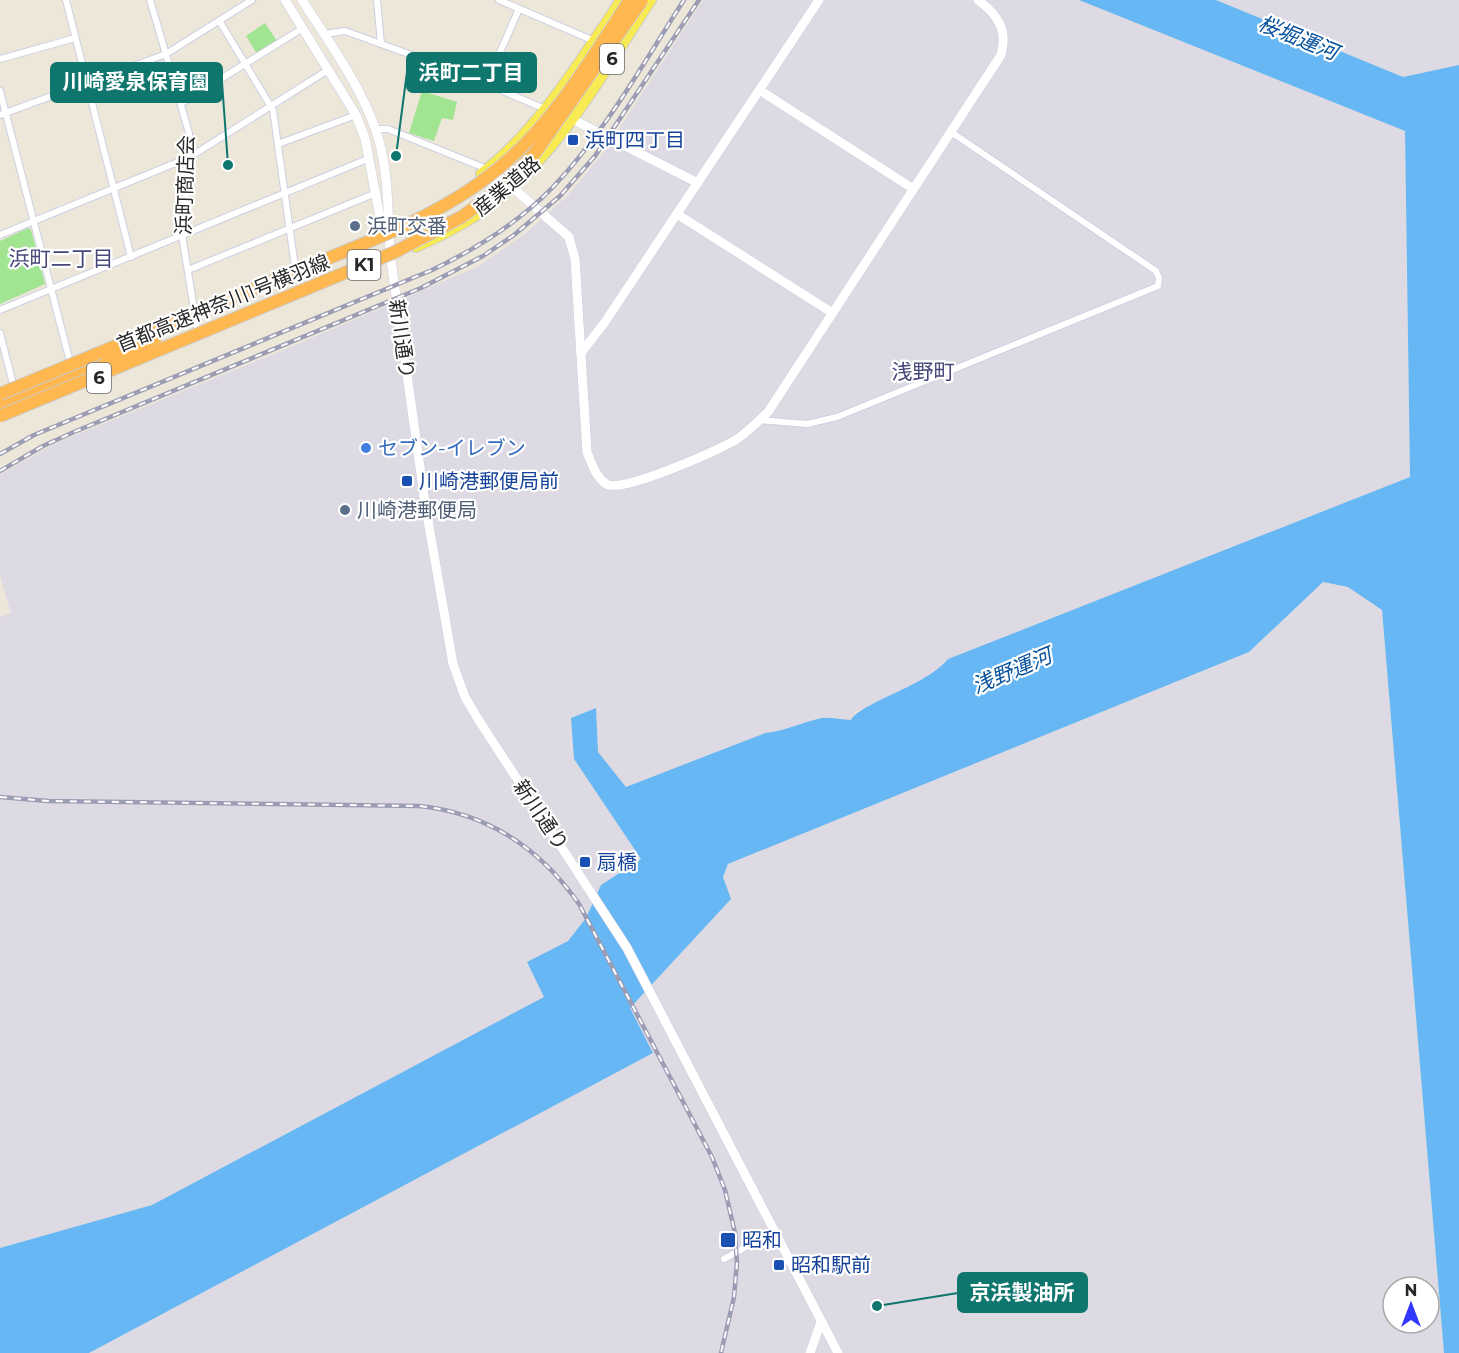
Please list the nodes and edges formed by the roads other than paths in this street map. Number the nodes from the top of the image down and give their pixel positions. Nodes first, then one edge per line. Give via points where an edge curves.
1 (66, 0) edge
2 (150, 0) edge
3 (252, 0) edge
4 (285, 0) edge
5 (302, 0) edge
6 (377, 0) edge
7 (499, 0) edge
8 (621, 0) edge
9 (630, 0) edge
10 (642, 0) edge
11 (651, 0) edge
12 (819, 0) edge
13 (978, 0) edge
14 (519, 9) junction
15 (220, 22) junction
16 (303, 28) junction
17 (324, 34) junction
18 (75, 38) junction
19 (594, 40) junction
20 (381, 44) junction
21 (166, 54) junction
22 (0, 59) edge
23 (246, 63) junction
24 (328, 70) junction
25 (87, 83) junction
26 (486, 84) junction
27 (0, 91) edge
28 (760, 91) junction
29 (182, 103) junction
30 (271, 106) junction
31 (545, 109) junction
32 (3, 114) edge
33 (356, 116) junction
34 (573, 118) junction
35 (376, 129) junction
36 (951, 132) junction
37 (278, 144) junction
38 (190, 157) junction
39 (369, 158) junction
40 (487, 170) junction
41 (698, 183) junction
42 (512, 187) junction
43 (114, 188) junction
44 (912, 188) junction
45 (285, 193) junction
46 (377, 193) junction
47 (678, 214) junction
48 (34, 222) junction
49 (290, 227) junction
50 (388, 229) junction
51 (0, 235) edge
52 (182, 235) junction
53 (348, 250) junction
54 (131, 257) junction
55 (391, 260) junction
56 (295, 267) junction
57 (188, 270) junction
58 (349, 272) junction
59 (51, 288) junction
60 (194, 309) junction
61 (0, 310) edge
62 (831, 312) junction
63 (0, 333) edge
64 (199, 337) junction
65 (1, 345) edge
66 (581, 353) junction
67 (109, 361) junction
68 (70, 362) junction
69 (13, 384) junction
70 (0, 392) edge
71 (32, 405) junction
72 (0, 406) edge
73 (0, 417) edge
74 (759, 420) junction
75 (775, 1231) junction
76 (724, 1259) dead end
77 (821, 1322) junction
78 (810, 1353) edge
79 (838, 1353) edge

1 - 18 street
2 - 21 street, 浜町商店会
3 - 15 street
4 - 16 street, 新川通り
5 - 17 street, 新川通り
6 - 20 street
7 - 14 street
8 - 19 main road, 産業道路 / 6
9 - 53 highway, 首都高速神奈川1号横羽線 / K1, bridge via 568,91 509,160 477,186 443,206
10 - 58 highway, 首都高速神奈川1号横羽線 / K1, bridge via 553,131 503,186 444,229
11 - 34 main road, 産業道路 / 6
12 - 28 street
13 - 36 street via 994,12 1002,27 1004,43 1001,55
14 - 19 street
14 - 26 street
15 - 21 street
15 - 23 street
16 - 23 street
16 - 24 street, 新川通り
17 - 20 street via 345,31
17 - 35 street, 新川通り
18 - 22 street
18 - 25 street
19 - 31 main road, 産業道路 / 6
20 - 26 street
21 - 25 street
21 - 29 street, 浜町商店会
23 - 29 street
23 - 30 street
24 - 30 street
24 - 33 street, 新川通り
25 - 32 street
25 - 43 street
26 - 31 street
27 - 32 street
28 - 41 street
28 - 44 street
29 - 38 street, 浜町商店会
30 - 37 street
30 - 38 street
31 - 34 street
31 - 40 main road, 産業道路 / 6
32 - 48 street
33 - 37 street
33 - 39 street, 新川通り
34 - 41 street
34 - 42 main road, 産業道路 / 6
35 - 40 street via 388,129
35 - 50 street, 新川通り via 389,194
36 - 44 street
36 - 74 street via 1156,271 1158,286 837,417 807,424
37 - 45 street
38 - 43 street
38 - 52 street, 浜町商店会
39 - 45 street
39 - 46 street, 新川通り
40 - 42 street
40 - 50 main road, 産業道路 / 6 via 435,206
41 - 47 street
42 - 55 main road, 産業道路 / 6 via 491,205
42 - 66 street via 569,237 575,259
43 - 48 street
43 - 54 street
44 - 62 street
45 - 49 street
45 - 52 street
46 - 49 street
46 - 50 street, 新川通り via 380,217
47 - 62 street
47 - 66 street
48 - 51 street
48 - 59 street
49 - 56 street
49 - 57 street
50 - 55 street, 新川通り
50 - 56 main road, 産業道路 / 6
52 - 54 street
52 - 57 street, 浜町商店会
53 - 67 highway, bridge via 317,268
53 - 70 highway, 首都高速神奈川1号横羽線 / K1, bridge
54 - 59 street
55 - 64 main road, 産業道路 / 6
55 - 75 street, 新川通り via 426,514 453,664 465,697 627,948
56 - 60 main road, 産業道路 / 6
57 - 60 street, 浜町商店会
58 - 67 highway, bridge via 266,297
58 - 73 highway, 首都高速神奈川1号横羽線 / K1, bridge
59 - 61 street
59 - 68 street
60 - 64 street, 浜町商店会
60 - 68 main road, 産業道路 / 6
62 - 74 street via 768,412
63 - 65 street
64 - 71 main road, 産業道路 / 6
65 - 69 street
66 - 74 street via 587,452 595,473 607,485 621,487 639,482 733,441
67 - 71 highway
67 - 72 highway
68 - 69 main road, 産業道路 / 6
69 - 70 main road, 産業道路 / 6
71 - 73 main road, 産業道路 / 6
75 - 76 street
75 - 77 street, 新川通り
77 - 78 street
77 - 79 street, 新川通り

